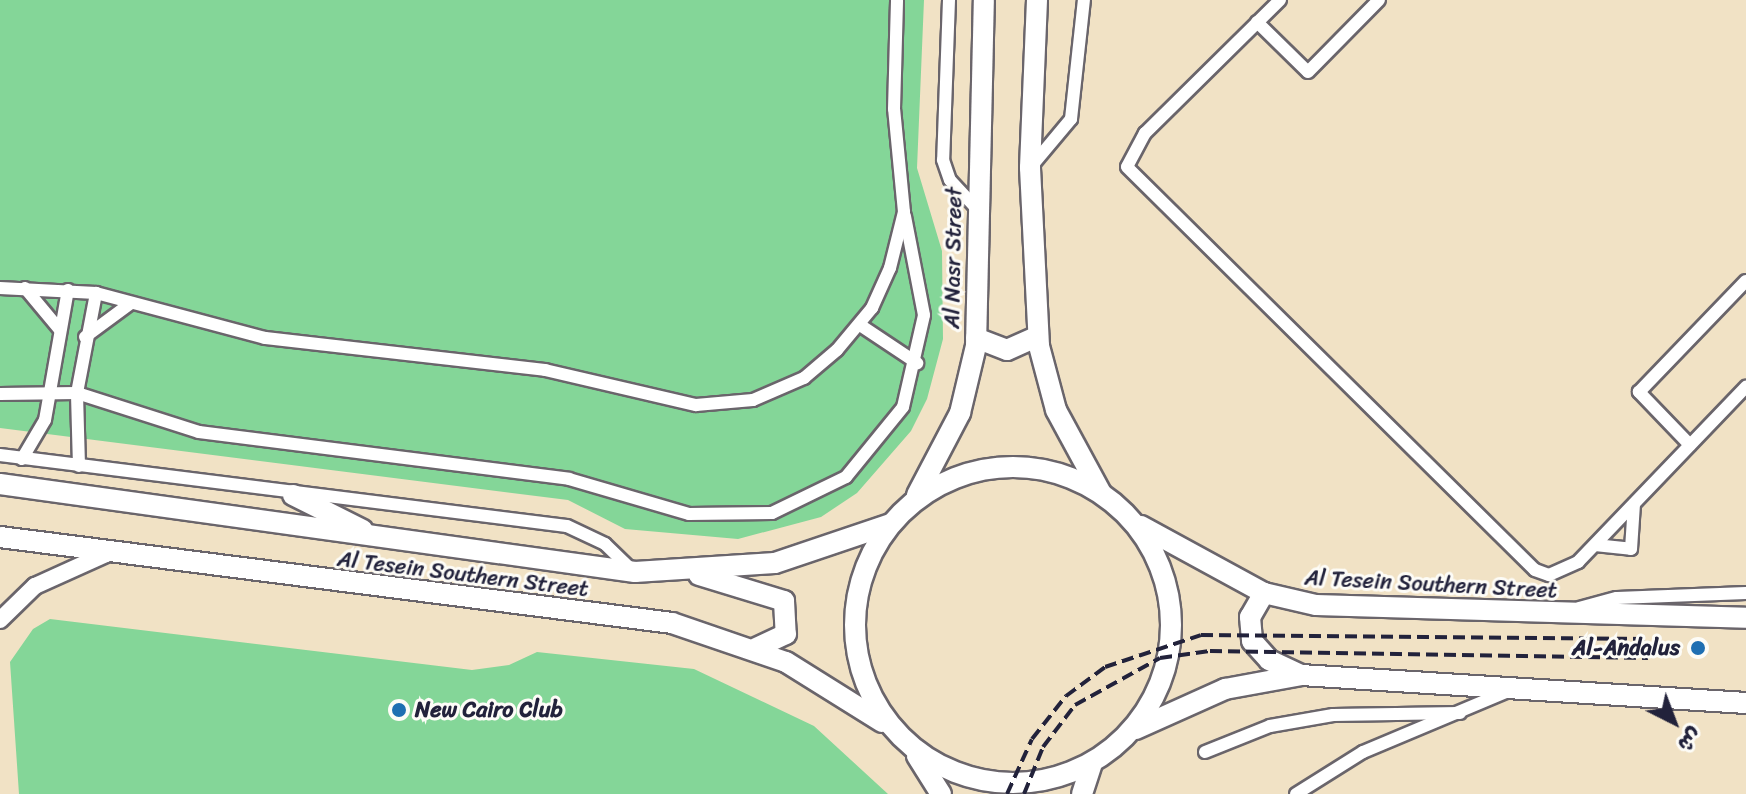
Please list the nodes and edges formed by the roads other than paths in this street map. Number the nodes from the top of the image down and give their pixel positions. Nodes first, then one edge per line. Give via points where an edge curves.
1 (897, 0) edge
2 (949, 0) edge
3 (984, 0) edge
4 (1037, 0) edge
5 (1084, 0) edge
6 (1280, 0) edge
7 (1379, 0) edge
8 (1257, 22) junction
9 (1030, 168) junction
10 (978, 210) junction
11 (904, 212) junction
12 (1746, 281) edge
13 (0, 288) edge
14 (25, 288) junction
15 (68, 290) junction
16 (96, 293) junction
17 (131, 303) junction
18 (860, 325) junction
19 (60, 330) junction
20 (1038, 336) junction
21 (85, 337) junction
22 (976, 338) junction
23 (917, 363) junction
24 (1746, 387) edge
25 (52, 391) junction
26 (77, 393) junction
27 (0, 394) edge
28 (1690, 445) junction
29 (0, 455) edge
30 (22, 459) junction
31 (79, 466) junction
32 (0, 484) edge
33 (1101, 493) junction
34 (293, 495) junction
35 (913, 502) junction
36 (1634, 504) junction
37 (1133, 520) junction
38 (891, 524) junction
39 (0, 537) edge
40 (381, 539) junction
41 (1595, 545) junction
42 (106, 554) junction
43 (635, 572) junction
44 (691, 572) junction
45 (1264, 593) junction
46 (1746, 593) edge
47 (1554, 616) junction
48 (1746, 618) edge
49 (0, 620) edge
50 (756, 648) junction
51 (1301, 675) junction
52 (1516, 688) junction
53 (1746, 703) edge
54 (1460, 713) junction
55 (895, 733) junction
56 (1128, 733) junction
57 (913, 749) junction
58 (1205, 752) dead end
59 (1092, 763) junction
60 (941, 794) edge
61 (1082, 794) edge
62 (1296, 794) edge

1 - 11 street via 894,109
2 - 10 street via 943,160 962,197
3 - 10 main road, Al Nasr Street
4 - 9 main road
5 - 9 street via 1071,119
6 - 8 street
7 - 8 street via 1308,72
8 - 41 street via 1135,144 1127,158 1132,176 1535,570 1562,572
9 - 20 main road
10 - 22 main road, Al Nasr Street
11 - 18 street via 882,289
11 - 23 street via 923,296
12 - 28 street via 1639,392
13 - 14 street
14 - 15 street
14 - 19 street
15 - 16 street
15 - 19 street
16 - 17 street
16 - 21 street
17 - 18 street via 265,338 545,370 696,405 784,389
17 - 21 street
18 - 23 street
19 - 25 street
20 - 22 main road via 1007,350
20 - 33 main road via 1056,410
21 - 26 street
22 - 35 main road, Al Nasr Street via 960,413
23 - 26 street via 894,423 846,477 799,505 739,518 689,514 538,474 199,432
24 - 28 street
25 - 26 street
25 - 27 street
25 - 30 street via 41,431
26 - 31 street
28 - 36 street
29 - 30 street
30 - 31 street
31 - 34 street
32 - 40 main road, Al Tesein Southern Street
33 - 35 main road via 1073,478 1010,466 973,471
33 - 37 main road
34 - 40 main road
34 - 43 street via 567,526 605,544
35 - 38 main road
36 - 41 street
36 - 41 street via 1631,549
37 - 45 main road, Al Tesein Southern Street
37 - 56 main road via 1166,582 1171,632 1160,685
38 - 44 main road, Al Tesein Southern Street via 803,556
38 - 55 main road via 859,583 854,640 865,685
39 - 42 main road, Al Tesein Southern Street
40 - 43 main road, Al Tesein Southern Street
42 - 49 street via 35,586
42 - 50 main road, Al Tesein Southern Street via 672,623
43 - 44 main road, Al Tesein Southern Street
44 - 50 main road via 784,601 786,634
45 - 47 main road, Al Tesein Southern Street via 1340,608
45 - 51 main road via 1250,617 1252,641 1269,660
46 - 47 street via 1617,598
47 - 48 main road, Al Tesein Southern Street
50 - 55 main road, Al Tesein Southern Street via 843,694
51 - 52 main road
51 - 56 main road via 1200,698
52 - 53 main road
52 - 54 street
54 - 58 street via 1333,715 1270,726
54 - 62 street via 1363,752
55 - 57 main road
56 - 59 main road
57 - 59 main road via 966,776 1014,784
57 - 60 main road
59 - 61 main road

